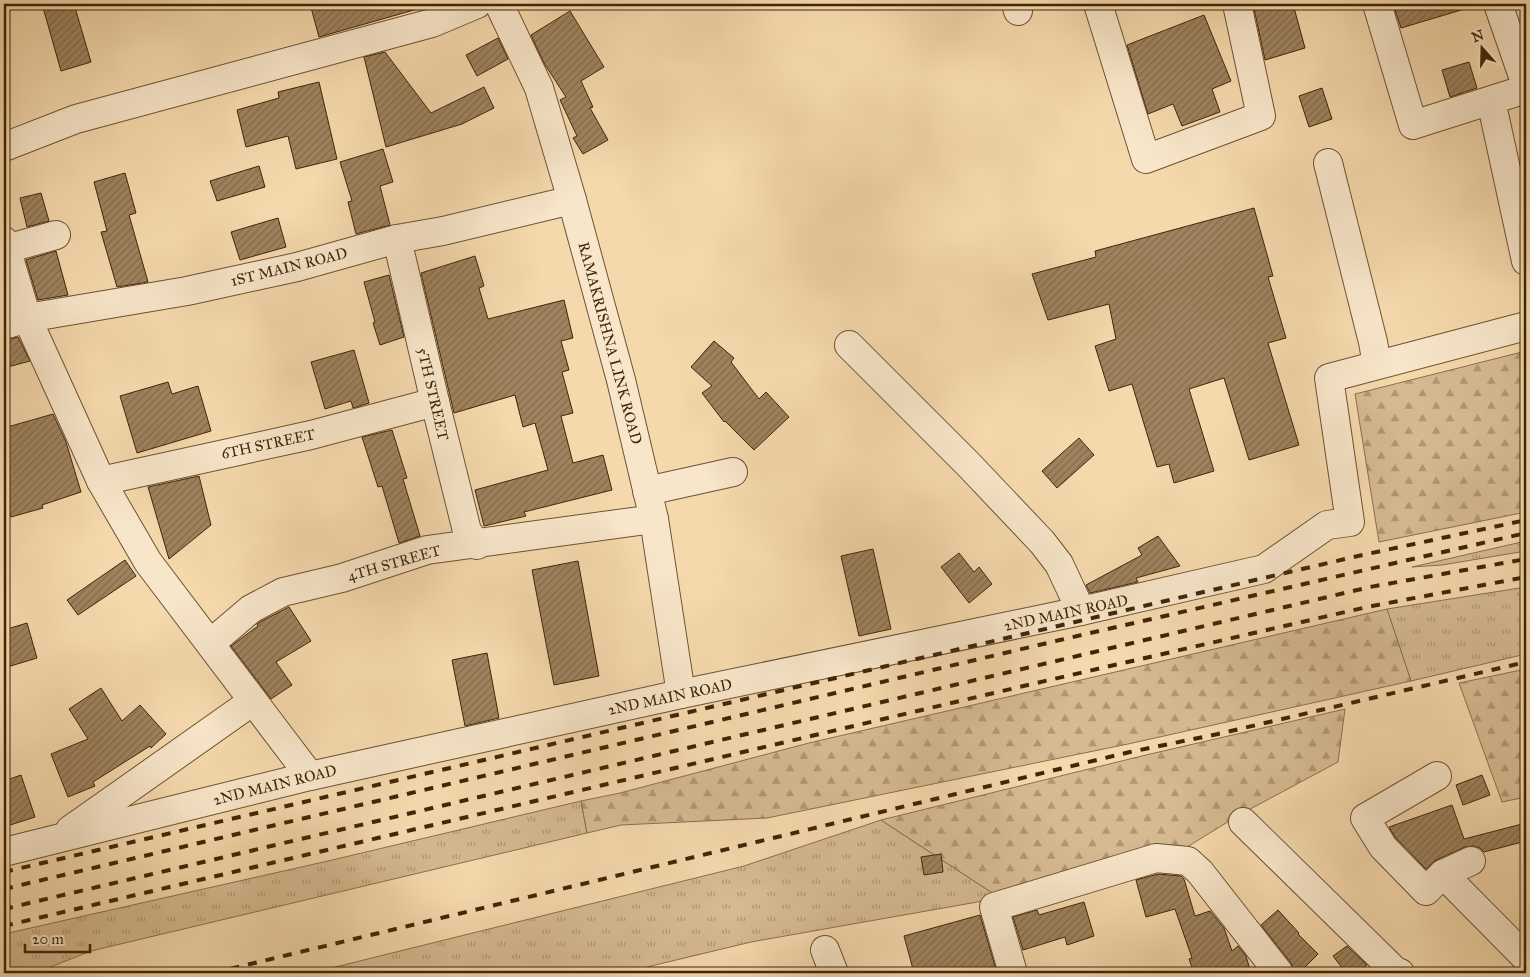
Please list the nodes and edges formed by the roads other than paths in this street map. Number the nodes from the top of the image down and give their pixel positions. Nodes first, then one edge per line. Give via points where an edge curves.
1 (477, 4) edge
2 (499, 4) edge
3 (1098, 4) edge
4 (1237, 4) edge
5 (1377, 4) edge
6 (1498, 4) edge
7 (1526, 85) edge
8 (1526, 89) edge
9 (1494, 114) dead end
10 (4, 147) edge
11 (1328, 163) dead end
12 (572, 200) junction
13 (56, 235) dead end
14 (397, 239) junction
15 (5, 245) edge
16 (1526, 261) edge
17 (15, 322) edge
18 (1526, 326) edge
19 (849, 345) dead end
20 (1377, 365) junction
21 (435, 402) junction
22 (733, 472) dead end
23 (101, 480) junction
24 (647, 491) junction
25 (654, 520) junction
26 (477, 545) junction
27 (1081, 611) junction
28 (211, 643) junction
29 (681, 694) junction
30 (253, 701) junction
31 (310, 776) junction
32 (1437, 776) dead end
33 (1243, 822) dead end
34 (58, 838) junction
35 (4, 852) edge
36 (1471, 861) dead end
37 (1443, 874) junction
38 (1526, 958) edge
39 (1394, 972) edge
40 (1013, 973) edge
41 (1279, 973) edge
42 (1522, 973) edge
43 (1526, 973) edge

1 - 10 street via 432,23 76,119
2 - 12 street, RAMAKRISHNA LINK ROAD via 539,88
3 - 4 street via 1146,159 1261,116
5 - 8 street via 1412,125
6 - 7 street
9 - 16 street
11 - 20 street
12 - 14 street, 1ST MAIN ROAD
12 - 24 street, RAMAKRISHNA LINK ROAD via 621,380
13 - 15 street
14 - 17 street, 1ST MAIN ROAD via 297,267
14 - 21 street, 5TH STREET
15 - 17 street
17 - 23 street
18 - 20 street
19 - 27 street via 1042,542 1059,564
20 - 27 street, 2ND MAIN ROAD via 1329,378 1350,522 1327,525 1264,569
21 - 23 street, 6TH STREET via 311,435
21 - 26 street, 5TH STREET via 467,531
22 - 24 street
23 - 28 street via 148,562
24 - 25 street, RAMAKRISHNA LINK ROAD
25 - 26 street, 4TH STREET
25 - 29 street, RAMAKRISHNA LINK ROAD
26 - 28 street, 4TH STREET via 428,550 342,578 283,592 251,609
27 - 29 street, 2ND MAIN ROAD
28 - 30 street
29 - 31 street, 2ND MAIN ROAD
30 - 31 street
30 - 34 street
31 - 34 street, 2ND MAIN ROAD
32 - 37 street via 1365,818 1383,848 1426,891
33 - 39 street
34 - 35 street, 2ND MAIN ROAD
36 - 37 street
37 - 38 street
40 - 41 street via 994,907 1156,858 1188,861 1194,866
42 - 43 street

